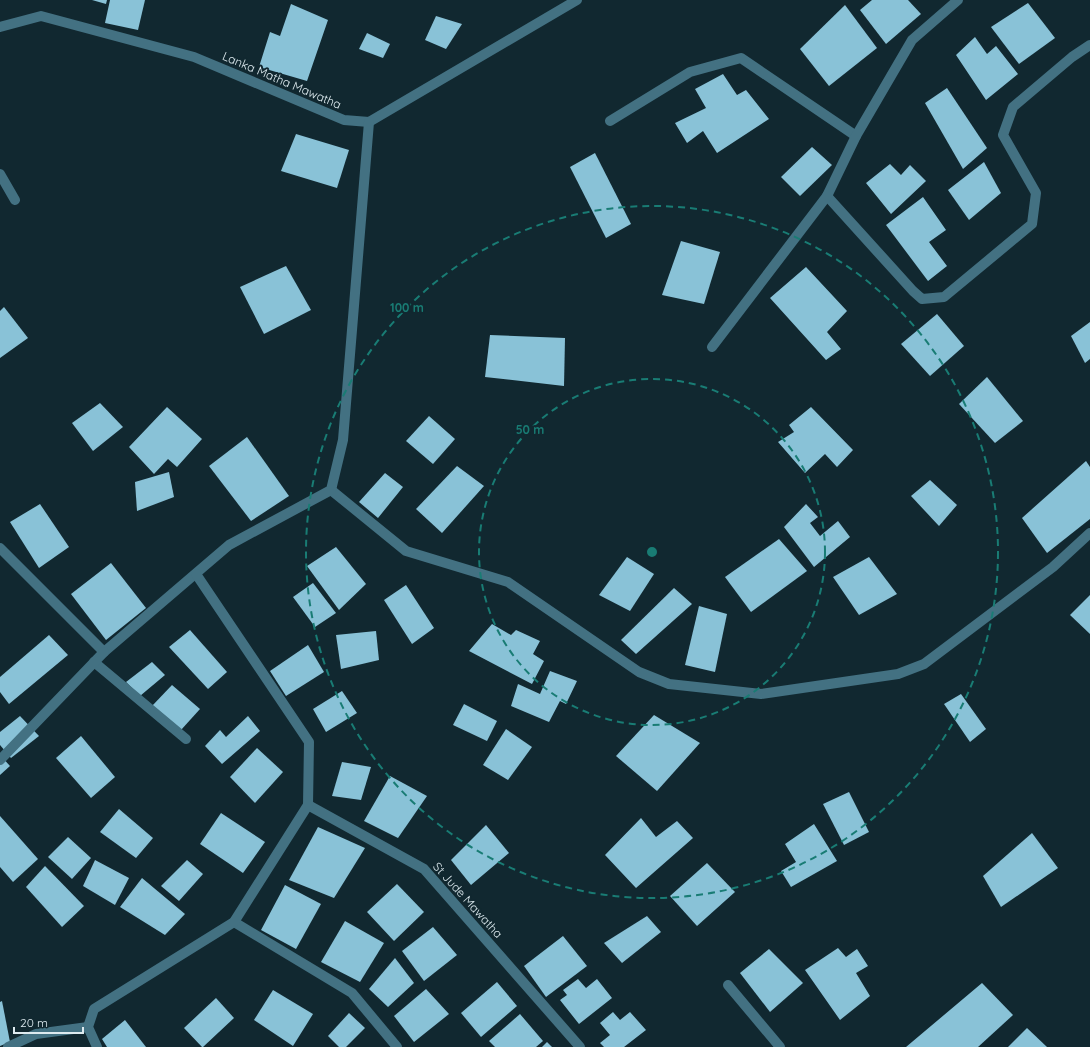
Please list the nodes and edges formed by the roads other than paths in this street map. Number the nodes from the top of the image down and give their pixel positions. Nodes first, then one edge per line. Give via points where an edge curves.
1 (577, 0) edge
2 (958, 0) edge
3 (0, 27) edge
4 (1090, 45) edge
5 (610, 121) dead end
6 (369, 122) junction
7 (856, 136) junction
8 (0, 174) edge
9 (827, 196) junction
10 (15, 200) dead end
11 (712, 347) dead end
12 (332, 490) junction
13 (1090, 533) edge
14 (0, 548) edge
15 (196, 574) junction
16 (104, 652) junction
17 (94, 662) junction
18 (186, 739) dead end
19 (0, 760) edge
20 (308, 805) junction
21 (234, 922) junction
22 (728, 985) dead end
23 (88, 1027) junction
24 (8, 1047) edge
25 (97, 1047) edge
26 (397, 1047) edge
27 (580, 1047) edge
28 (780, 1047) edge

1 - 6 street
2 - 7 street via 912,40
3 - 6 street, Lanka Matha Mawatha via 41,16 194,57 344,120
4 - 9 street via 1013,107 1003,135 1036,193 1032,224 944,297 922,299
5 - 7 street via 690,72 741,58
6 - 12 street via 343,440
7 - 9 street
8 - 10 street
9 - 11 street
12 - 13 street via 406,551 508,582 639,672 669,684 760,694 898,674 924,664 1053,567
12 - 15 street via 229,545
14 - 16 street
15 - 16 street
15 - 20 street via 309,742
16 - 17 street
17 - 18 street
17 - 19 street
20 - 21 street
20 - 27 street, St Jude Mawatha via 424,869
21 - 23 street via 94,1009
21 - 26 street via 352,993
22 - 28 street
23 - 24 street via 36,1034
23 - 25 street

